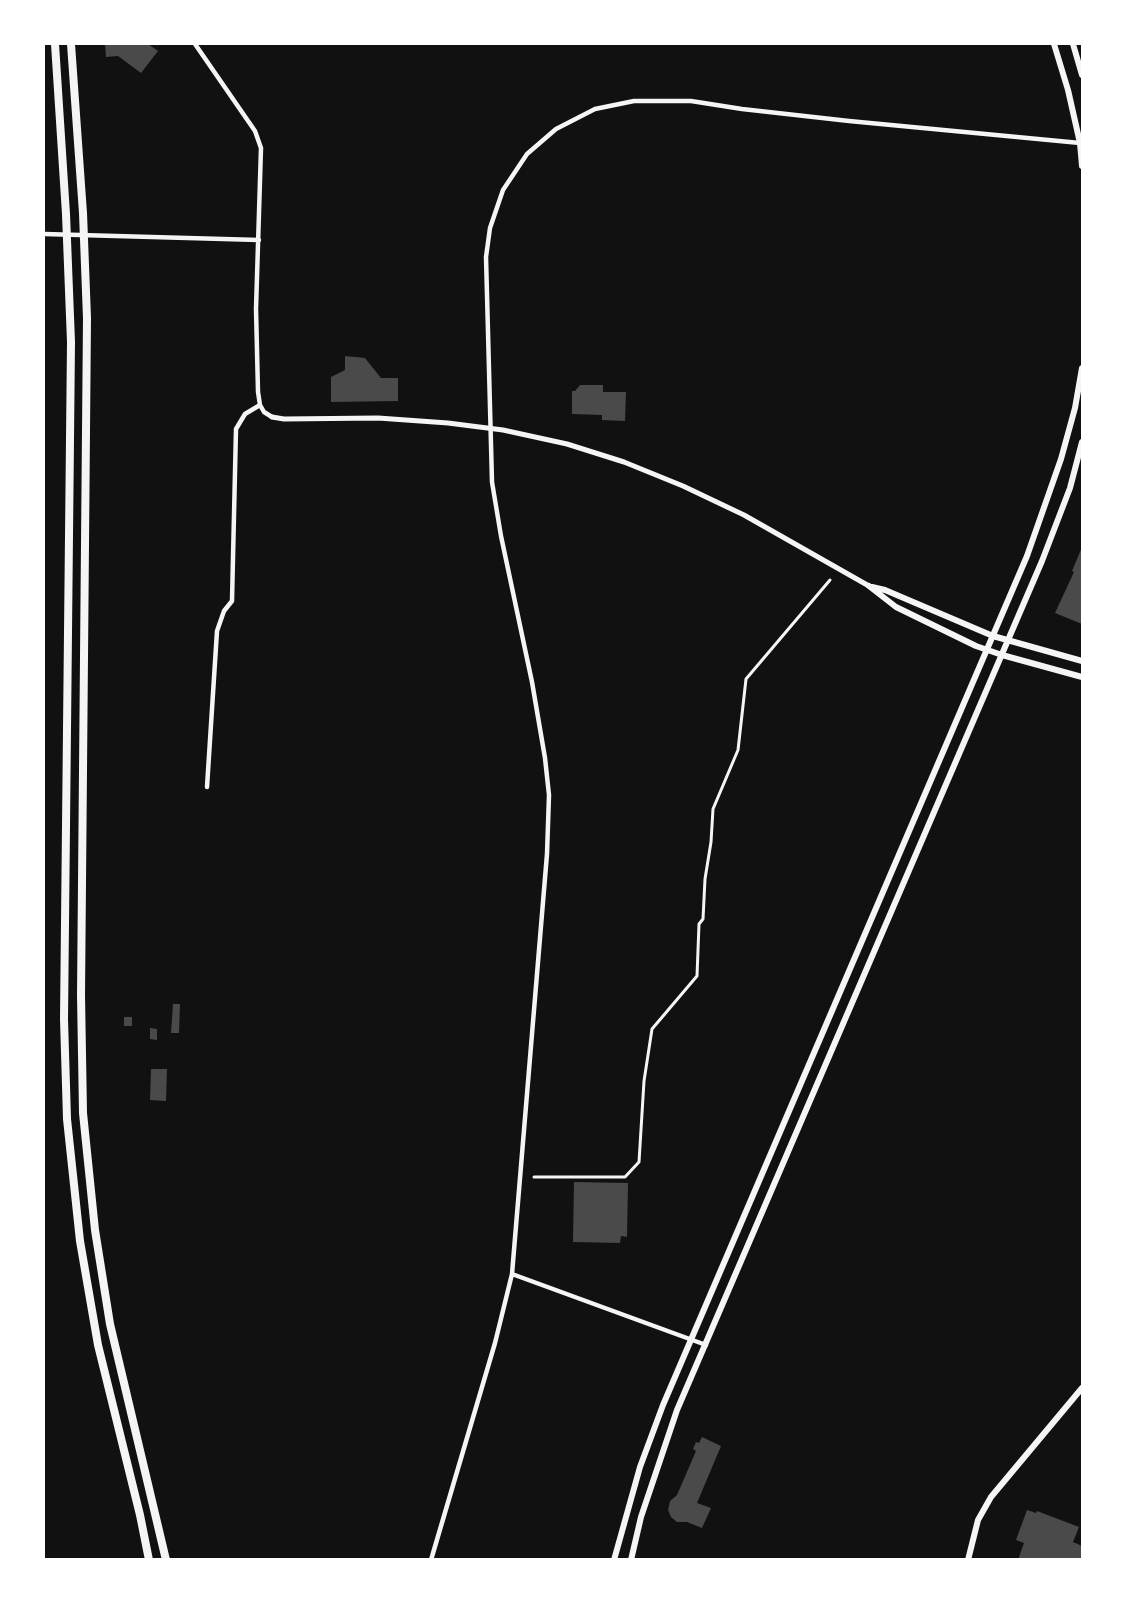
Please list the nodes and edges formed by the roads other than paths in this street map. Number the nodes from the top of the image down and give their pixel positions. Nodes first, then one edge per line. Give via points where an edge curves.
1 (55, 44) edge
2 (71, 44) edge
3 (195, 44) edge
4 (1054, 44) edge
5 (1073, 44) edge
6 (1083, 75) edge
7 (1081, 143) edge
8 (1083, 166) edge
9 (44, 234) edge
10 (259, 240) junction
11 (1083, 368) edge
12 (260, 405) junction
13 (272, 417) joint
14 (491, 428) junction
15 (1083, 442) edge
16 (830, 580) dead end
17 (869, 586) junction
18 (993, 636) junction
19 (1008, 641) junction
20 (987, 650) junction
21 (1002, 655) junction
22 (1083, 661) edge
23 (1083, 676) edge
24 (207, 787) dead end
25 (534, 1177) dead end
26 (512, 1274) junction
27 (691, 1339) junction
28 (706, 1345) junction
29 (1083, 1388) edge
30 (149, 1560) edge
31 (166, 1560) edge
32 (430, 1560) edge
33 (614, 1560) edge
34 (631, 1560) edge
35 (968, 1560) edge

1 - 30 highway via 71,364 64,1019 67,1119 80,1241 96,1335
2 - 31 highway via 87,339 80,1026 83,1113 95,1230 110,1323
3 - 10 street via 258,139
4 - 7 main road
5 - 6 main road
7 - 8 main road
7 - 14 street via 678,100 623,102 584,113 553,131 527,154 495,210 486,257
9 - 10 street
10 - 12 street via 256,332
11 - 18 main road via 1051,490
12 - 13 street
12 - 24 street via 245,414 236,429 232,601 217,631
13 - 14 street via 413,420
14 - 17 street via 576,447 668,479 744,515
14 - 26 street via 493,495 538,711 549,795
15 - 19 main road via 1061,513
16 - 25 street via 746,679 738,750 713,809 703,919 699,924 698,976 652,1029 639,1162 625,1177
17 - 18 main road
17 - 20 main road via 896,607
18 - 19 main road
18 - 20 main road
19 - 21 main road
19 - 22 main road
20 - 21 main road
20 - 27 main road
21 - 23 main road
21 - 28 main road
26 - 27 street
26 - 32 street
27 - 28 street
27 - 33 main road via 640,1467
28 - 34 main road via 677,1410 641,1517
29 - 35 main road via 991,1497 978,1520

